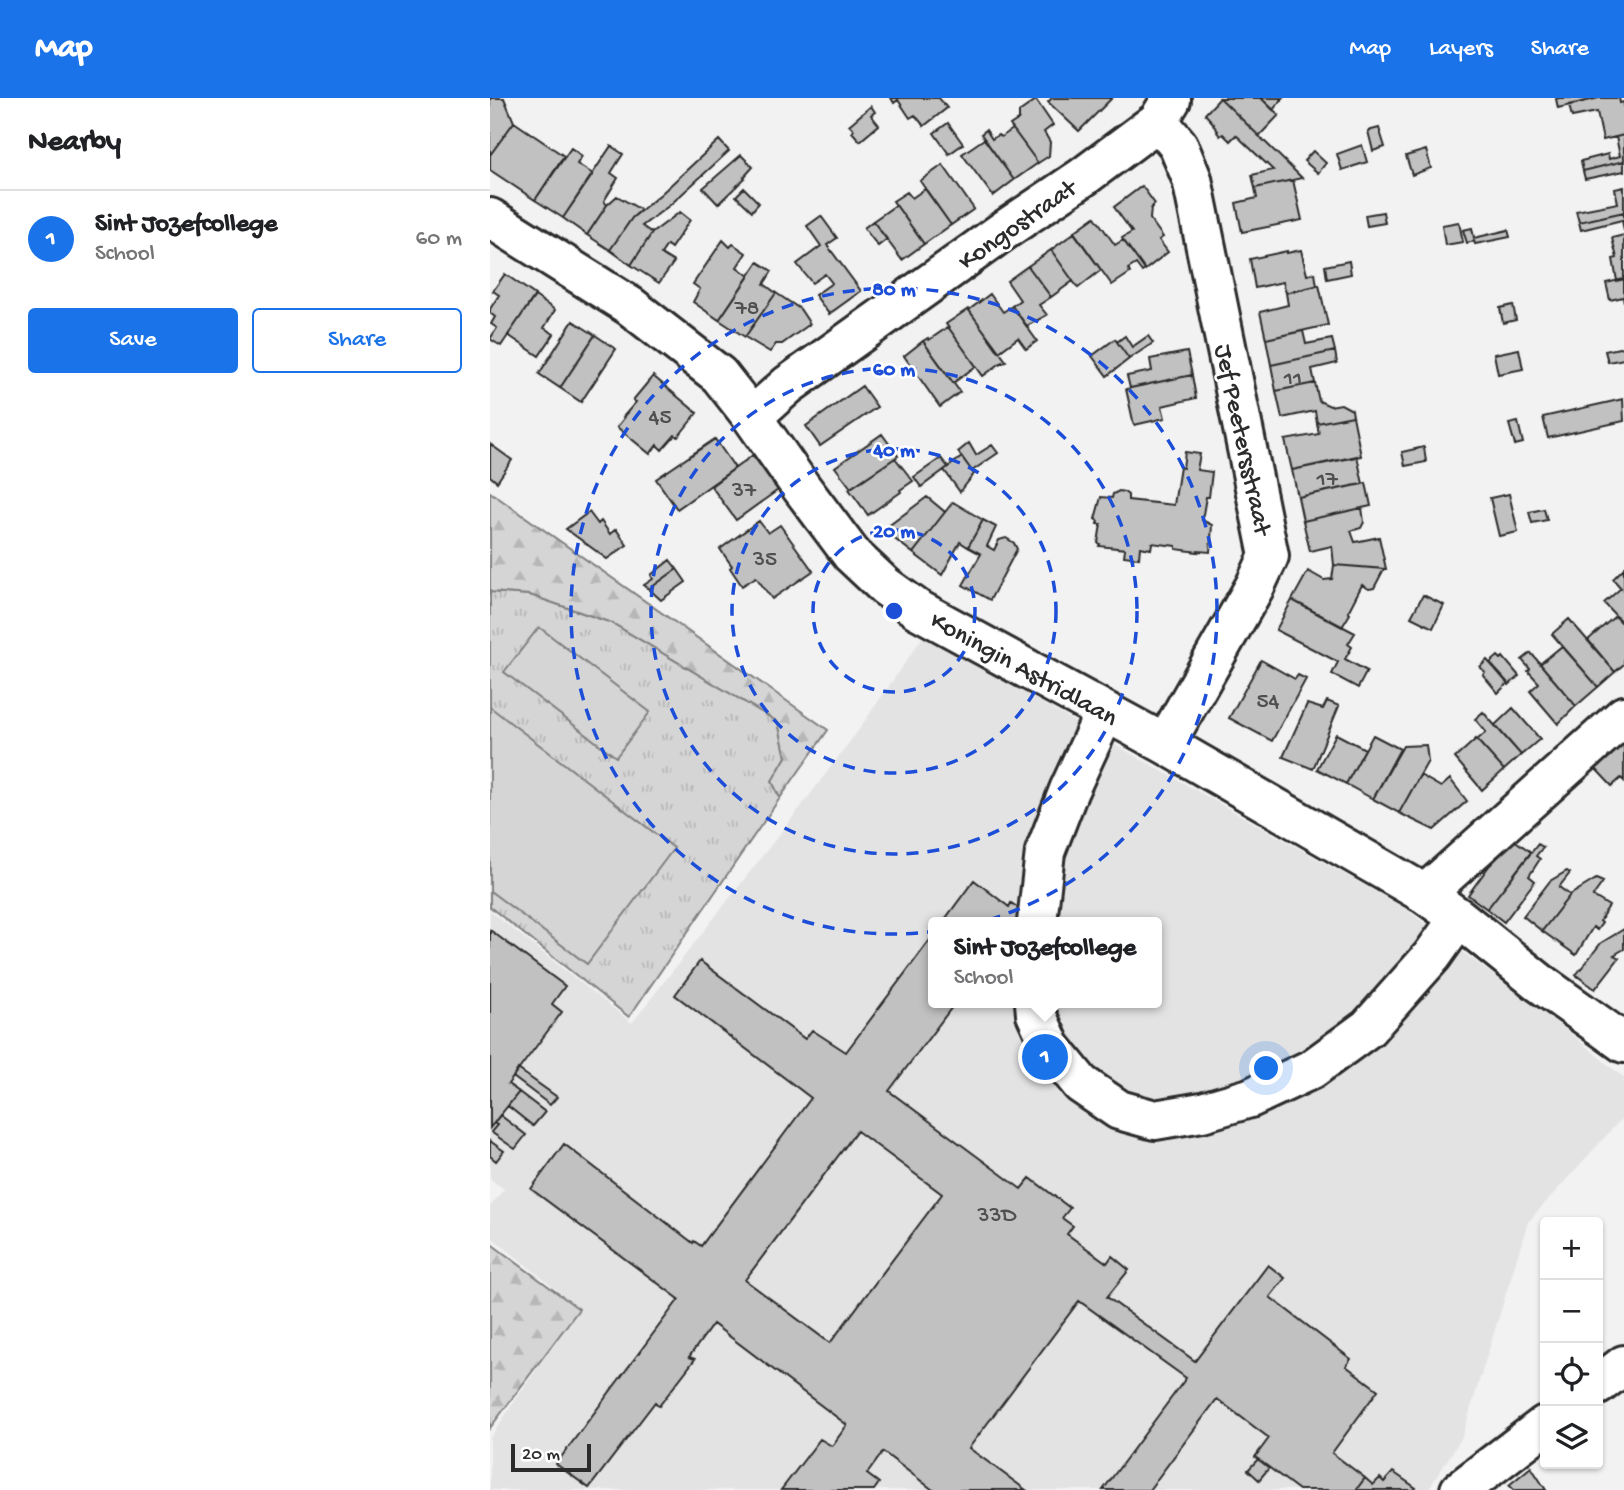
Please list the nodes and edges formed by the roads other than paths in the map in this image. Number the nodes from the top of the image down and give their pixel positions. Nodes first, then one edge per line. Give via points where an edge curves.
1 (1165, 109) edge
2 (490, 218) edge
3 (752, 416) junction
4 (1105, 712) junction
5 (1624, 716) edge
6 (1165, 744) junction
7 (1425, 894) junction
8 (1038, 917) edge
9 (1459, 918) junction
10 (1035, 1008) edge
11 (1624, 1043) edge
12 (1624, 1365) edge
13 (1603, 1381) edge
14 (1540, 1429) edge
15 (1460, 1490) edge

1 - 3 street, Kongostraat via 1083,177 788,385
1 - 6 street, Jef Peetersstraat via 1192,179 1269,556
2 - 3 street, Koningin Astridlaan via 630,306 719,375
3 - 4 street, Koningin Astridlaan via 852,555 885,586 917,609
4 - 6 street, Koningin Astridlaan
4 - 8 street via 1045,852
5 - 7 street
6 - 7 street, Koningin Astridlaan
7 - 9 street, Koningin Astridlaan
9 - 10 street via 1368,1028 1312,1069 1250,1098 1202,1112 1155,1119 1119,1110 1081,1084 1058,1056
9 - 11 street, Koningin Astridlaan via 1540,984
12 - 13 street
14 - 15 street

